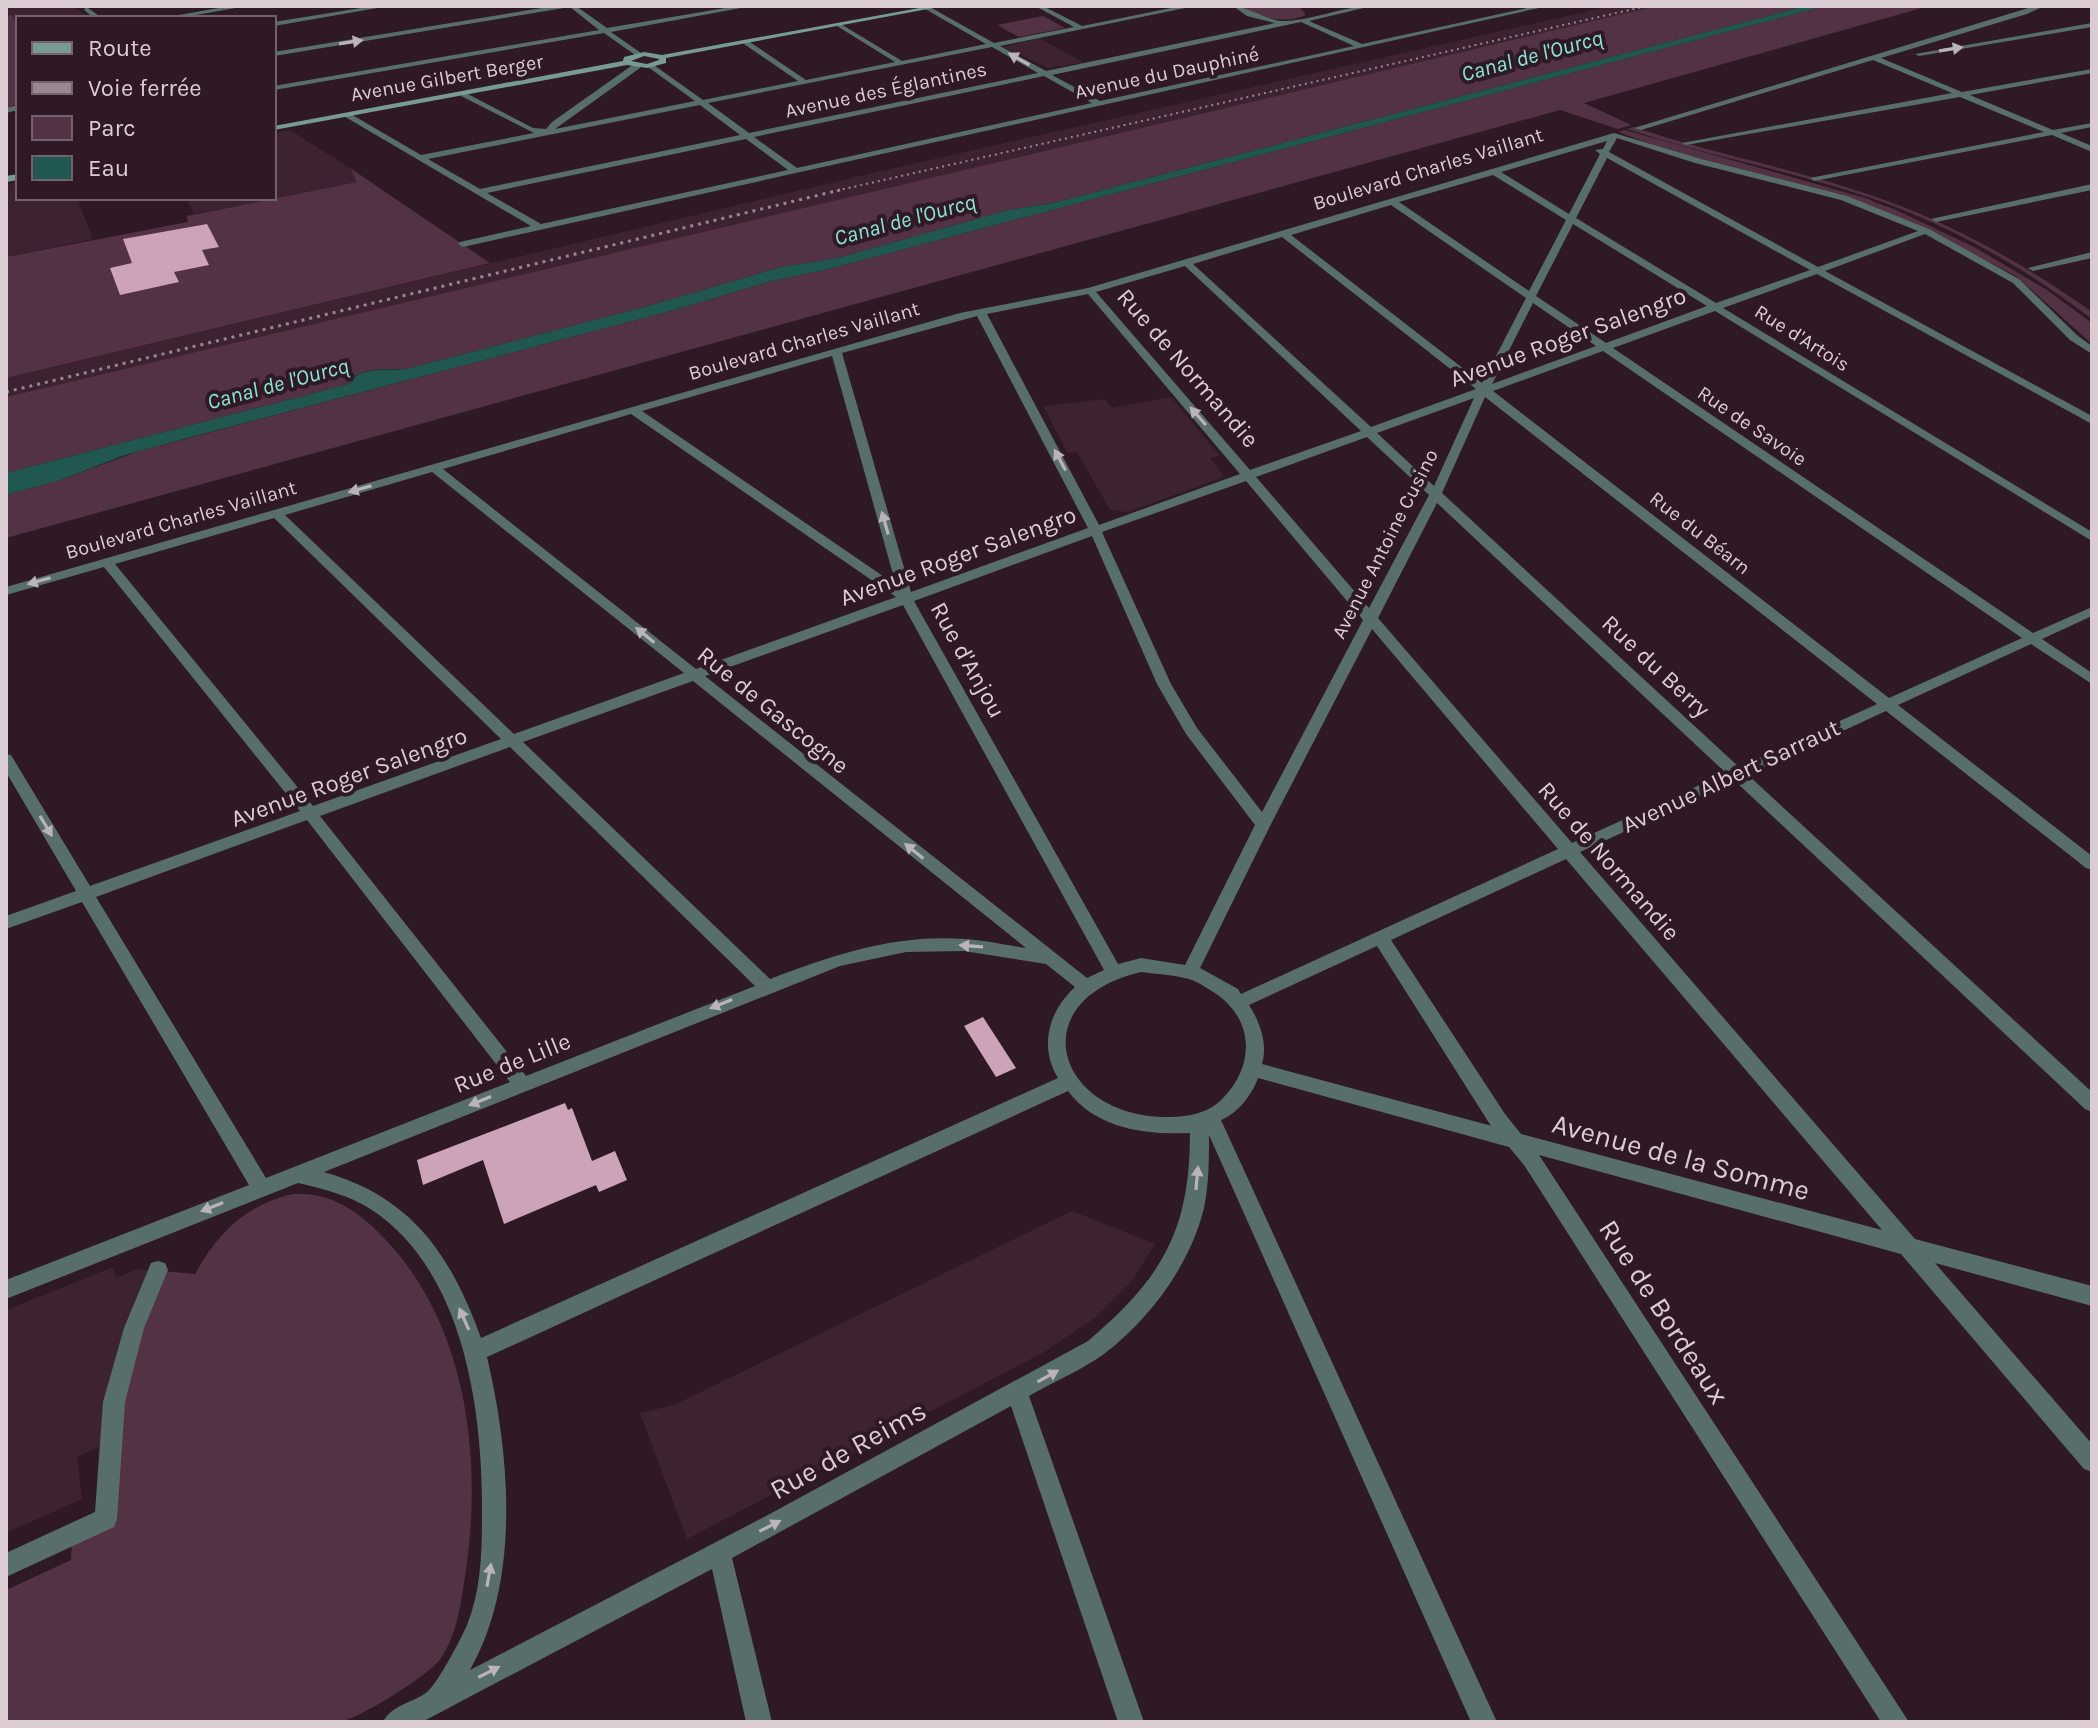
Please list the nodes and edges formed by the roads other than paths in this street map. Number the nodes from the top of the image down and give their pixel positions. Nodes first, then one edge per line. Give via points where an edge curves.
1 (101, 6) edge
2 (244, 6) edge
3 (386, 6) edge
4 (570, 6) edge
5 (749, 6) edge
6 (941, 6) edge
7 (1038, 6) edge
8 (1151, 6) edge
9 (1192, 6) edge
10 (1236, 6) edge
11 (1369, 6) edge
12 (1545, 6) edge
13 (2041, 6) edge
14 (926, 7) edge
15 (1311, 9) dead end
16 (1163, 12) junction
17 (96, 16) edge
18 (178, 16) edge
19 (1302, 20) junction
20 (276, 24) edge
21 (839, 25) junction
22 (2092, 25) edge
23 (1081, 28) junction
24 (605, 31) junction
25 (747, 42) junction
26 (993, 45) junction
27 (1361, 46) junction
28 (1908, 48) junction
29 (1923, 53) junction
30 (276, 54) edge
31 (638, 55) junction
32 (662, 57) junction
33 (1874, 58) junction
34 (901, 63) junction
35 (632, 65) junction
36 (651, 65) junction
37 (2092, 71) edge
38 (1044, 73) junction
39 (804, 82) junction
40 (276, 88) edge
41 (464, 94) junction
42 (1961, 95) junction
43 (702, 102) junction
44 (1099, 104) junction
45 (346, 115) junction
46 (2092, 125) edge
47 (276, 128) edge
48 (1638, 128) dead end
49 (548, 132) junction
50 (2052, 132) junction
51 (1614, 135) junction
52 (745, 136) junction
53 (1585, 143) junction
54 (1686, 143) dead end
55 (2092, 149) edge
56 (1606, 153) junction
57 (419, 158) junction
58 (795, 171) junction
59 (1493, 171) junction
60 (1814, 178) dead end
61 (2092, 187) edge
62 (478, 192) junction
63 (1391, 201) junction
64 (1571, 219) junction
65 (1936, 219) dead end
66 (539, 227) junction
67 (1926, 231) junction
68 (1284, 234) junction
69 (463, 244) dead end
70 (2092, 255) edge
71 (1187, 263) junction
72 (2033, 268) dead end
73 (1818, 270) junction
74 (1090, 291) junction
75 (1533, 296) junction
76 (1717, 307) junction
77 (980, 311) junction
78 (1605, 347) junction
79 (836, 351) junction
80 (2092, 351) edge
81 (1486, 390) junction
82 (634, 411) junction
83 (2092, 421) edge
84 (1371, 432) junction
85 (435, 468) junction
86 (1248, 476) junction
87 (1437, 492) junction
88 (276, 513) junction
89 (1096, 530) junction
90 (2092, 537) edge
91 (107, 562) junction
92 (6, 591) edge
93 (906, 598) junction
94 (2092, 611) edge
95 (1370, 618) junction
96 (2031, 639) junction
97 (695, 675) junction
98 (2092, 680) edge
99 (1887, 704) junction
100 (514, 740) junction
101 (6, 759) edge
102 (1738, 772) junction
103 (311, 814) junction
104 (1263, 824) junction
105 (1568, 851) junction
106 (2092, 864) edge
107 (87, 894) junction
108 (6, 923) edge
109 (1380, 937) junction
110 (1048, 958) junction
111 (1191, 970) junction
112 (1113, 971) junction
113 (766, 986) junction
114 (1085, 986) junction
115 (1239, 1002) junction
116 (1255, 1070) junction
117 (1069, 1082) junction
118 (522, 1084) junction
119 (2092, 1104) edge
120 (1205, 1119) junction
121 (1521, 1144) junction
122 (297, 1174) junction
123 (261, 1188) junction
124 (1907, 1245) junction
125 (158, 1270) dead end
126 (6, 1290) edge
127 (2092, 1296) edge
128 (476, 1351) junction
129 (1017, 1393) junction
130 (2092, 1461) edge
131 (719, 1551) junction
132 (6, 1565) edge
133 (439, 1698) junction
134 (396, 1722) edge
135 (759, 1722) edge
136 (1131, 1722) edge
137 (1484, 1722) edge
138 (1896, 1722) edge

1 - 17 street via 86,9
2 - 18 street
3 - 20 street
4 - 24 street
30 -> 4 street
5 - 24 street
6 - 14 street
7 - 23 street
8 - 16 street
9 - 16 street
10 - 19 street via 1264,19
11 - 19 street, Avenue des Églantines
12 - 27 street, Avenue du Dauphiné
13 - 28 street
14 - 21 street
14 - 26 street
15 - 19 street via 1313,15
16 - 23 street
19 - 27 street
19 - 38 street, Avenue des Églantines
21 - 25 street
21 - 34 street
29 -> 22 street
23 - 26 street
24 - 31 street
24 - 40 street
25 - 32 street
25 - 39 street
26 - 34 street
38 -> 26 street
27 - 44 street, Avenue du Dauphiné
28 - 29 street
28 - 33 street
29 - 33 street
31 - 32 street
31 - 35 street via 627,59
32 - 36 street
33 - 42 street
33 - 48 street
34 - 39 street
35 - 36 street, Avenue Gilbert Berger
35 - 41 street, Avenue Gilbert Berger
35 - 49 street
36 - 43 street
37 - 42 street
38 - 44 street
38 - 52 street, Avenue des Églantines
39 - 43 street
41 - 45 street, Avenue Gilbert Berger
41 - 49 street via 531,130
42 - 50 street
42 - 54 street
43 - 49 street
43 - 52 street
44 - 58 street, Avenue du Dauphiné
45 - 47 street, Avenue Gilbert Berger
45 - 57 street
46 - 50 street
49 - 57 street
50 - 55 street
50 - 60 street
51 - 53 street, Boulevard Charles Vaillant
51 - 56 street, Avenue Antoine Cusino
51 - 67 street via 1844,198
52 - 58 street
52 - 62 street, Avenue des Églantines
53 - 56 street
53 - 59 street, Boulevard Charles Vaillant
56 - 64 street, Avenue Antoine Cusino
56 - 73 street
57 - 62 street
58 - 66 street, Avenue du Dauphiné
59 - 63 street, Boulevard Charles Vaillant
59 - 64 street, Rue d'Artois
61 - 65 street
62 - 66 street
63 - 68 street, Boulevard Charles Vaillant
63 - 75 street, Rue de Savoie
64 - 75 street, Avenue Antoine Cusino
64 - 76 street, Rue d'Artois
66 - 69 street, Avenue du Dauphiné
67 - 73 street, Avenue Roger Salengro
67 - 80 street via 2016,281
68 - 71 street, Boulevard Charles Vaillant
68 - 81 street, Rue du Béarn
70 - 72 street
71 - 74 street, Boulevard Charles Vaillant
71 - 84 street, Rue du Berry
73 - 76 street, Avenue Roger Salengro
73 - 83 street
74 - 77 street, Boulevard Charles Vaillant
86 -> 74 street, Rue de Normandie
75 - 78 street, Rue de Savoie
75 - 81 street, Avenue Antoine Cusino
76 - 78 street, Avenue Roger Salengro
76 - 90 street, Rue d'Artois
77 - 79 street, Boulevard Charles Vaillant
89 -> 77 street
78 - 81 street, Avenue Roger Salengro
78 - 96 street, Rue de Savoie
79 - 82 street, Boulevard Charles Vaillant
93 -> 79 street, Rue d'Anjou
81 - 84 street, Avenue Roger Salengro
81 - 87 street, Avenue Antoine Cusino
81 - 99 street, Rue du Béarn
82 - 85 street, Boulevard Charles Vaillant
82 - 93 street
84 - 86 street, Avenue Roger Salengro
84 - 87 street, Rue du Berry
85 -> 88 street, Boulevard Charles Vaillant
97 -> 85 street, Rue de Gascogne
86 - 89 street, Avenue Roger Salengro
86 - 95 street, Rue de Normandie
87 - 95 street, Avenue Antoine Cusino
87 - 102 street, Rue du Berry
88 - 91 street, Boulevard Charles Vaillant
88 - 100 street
89 - 93 street, Avenue Roger Salengro
89 - 104 street via 1164,684 1191,731
91 -> 92 street, Boulevard Charles Vaillant
91 - 103 street
93 - 97 street, Avenue Roger Salengro
93 - 112 street, Rue d'Anjou
94 - 96 street, Avenue Albert Sarraut
95 - 104 street, Avenue Antoine Cusino
95 - 105 street, Rue de Normandie
96 - 98 street, Rue de Savoie
96 - 99 street, Avenue Albert Sarraut
97 - 100 street, Avenue Roger Salengro
110 -> 97 street, Rue de Gascogne
99 - 102 street, Avenue Albert Sarraut
99 - 106 street, Rue du Béarn
100 - 103 street, Avenue Roger Salengro
100 - 113 street
101 -> 107 street
102 - 105 street, Avenue Albert Sarraut
102 - 119 street, Rue du Berry
103 - 107 street, Avenue Roger Salengro
103 - 118 street
104 - 111 street, Avenue Antoine Cusino
105 - 109 street, Avenue Albert Sarraut
105 - 124 street, Rue de Normandie
107 - 108 street, Avenue Roger Salengro
107 - 123 street
109 - 115 street, Avenue Albert Sarraut
109 - 121 street, Rue de Bordeaux via 1498,1120
110 -> 113 street, Rue de Lille via 964,945 906,946 837,960
110 - 114 street, Rue de Gascogne
111 - 112 street via 1141,965
111 - 115 street via 1218,983
112 - 114 street
113 -> 118 street, Rue de Lille
114 - 117 street via 1066,1006 1057,1031 1058,1057
115 - 116 street via 1258,1040
116 - 120 street via 1231,1104
116 - 121 street, Avenue de la Somme
117 - 120 street via 1090,1104 1119,1120 1153,1127
117 - 128 street
118 -> 122 street, Rue de Lille
129 -> 120 street, Rue de Reims via 1095,1348 1128,1322 1155,1289 1182,1242 1198,1186
120 - 137 street
121 - 124 street, Avenue de la Somme
121 - 138 street, Rue de Bordeaux
122 - 123 street, Rue de Lille
128 -> 122 street via 450,1288 391,1213 355,1190
123 -> 126 street, Rue de Lille
124 - 127 street, Avenue de la Somme
124 - 130 street, Rue de Normandie
125 - 132 street via 134,1328 114,1402 106,1519
133 -> 128 street via 482,1614 493,1555 494,1483
131 -> 129 street, Rue de Reims
129 - 136 street
133 -> 131 street, Rue de Reims
131 - 135 street
133 - 134 street, Rue de Reims

